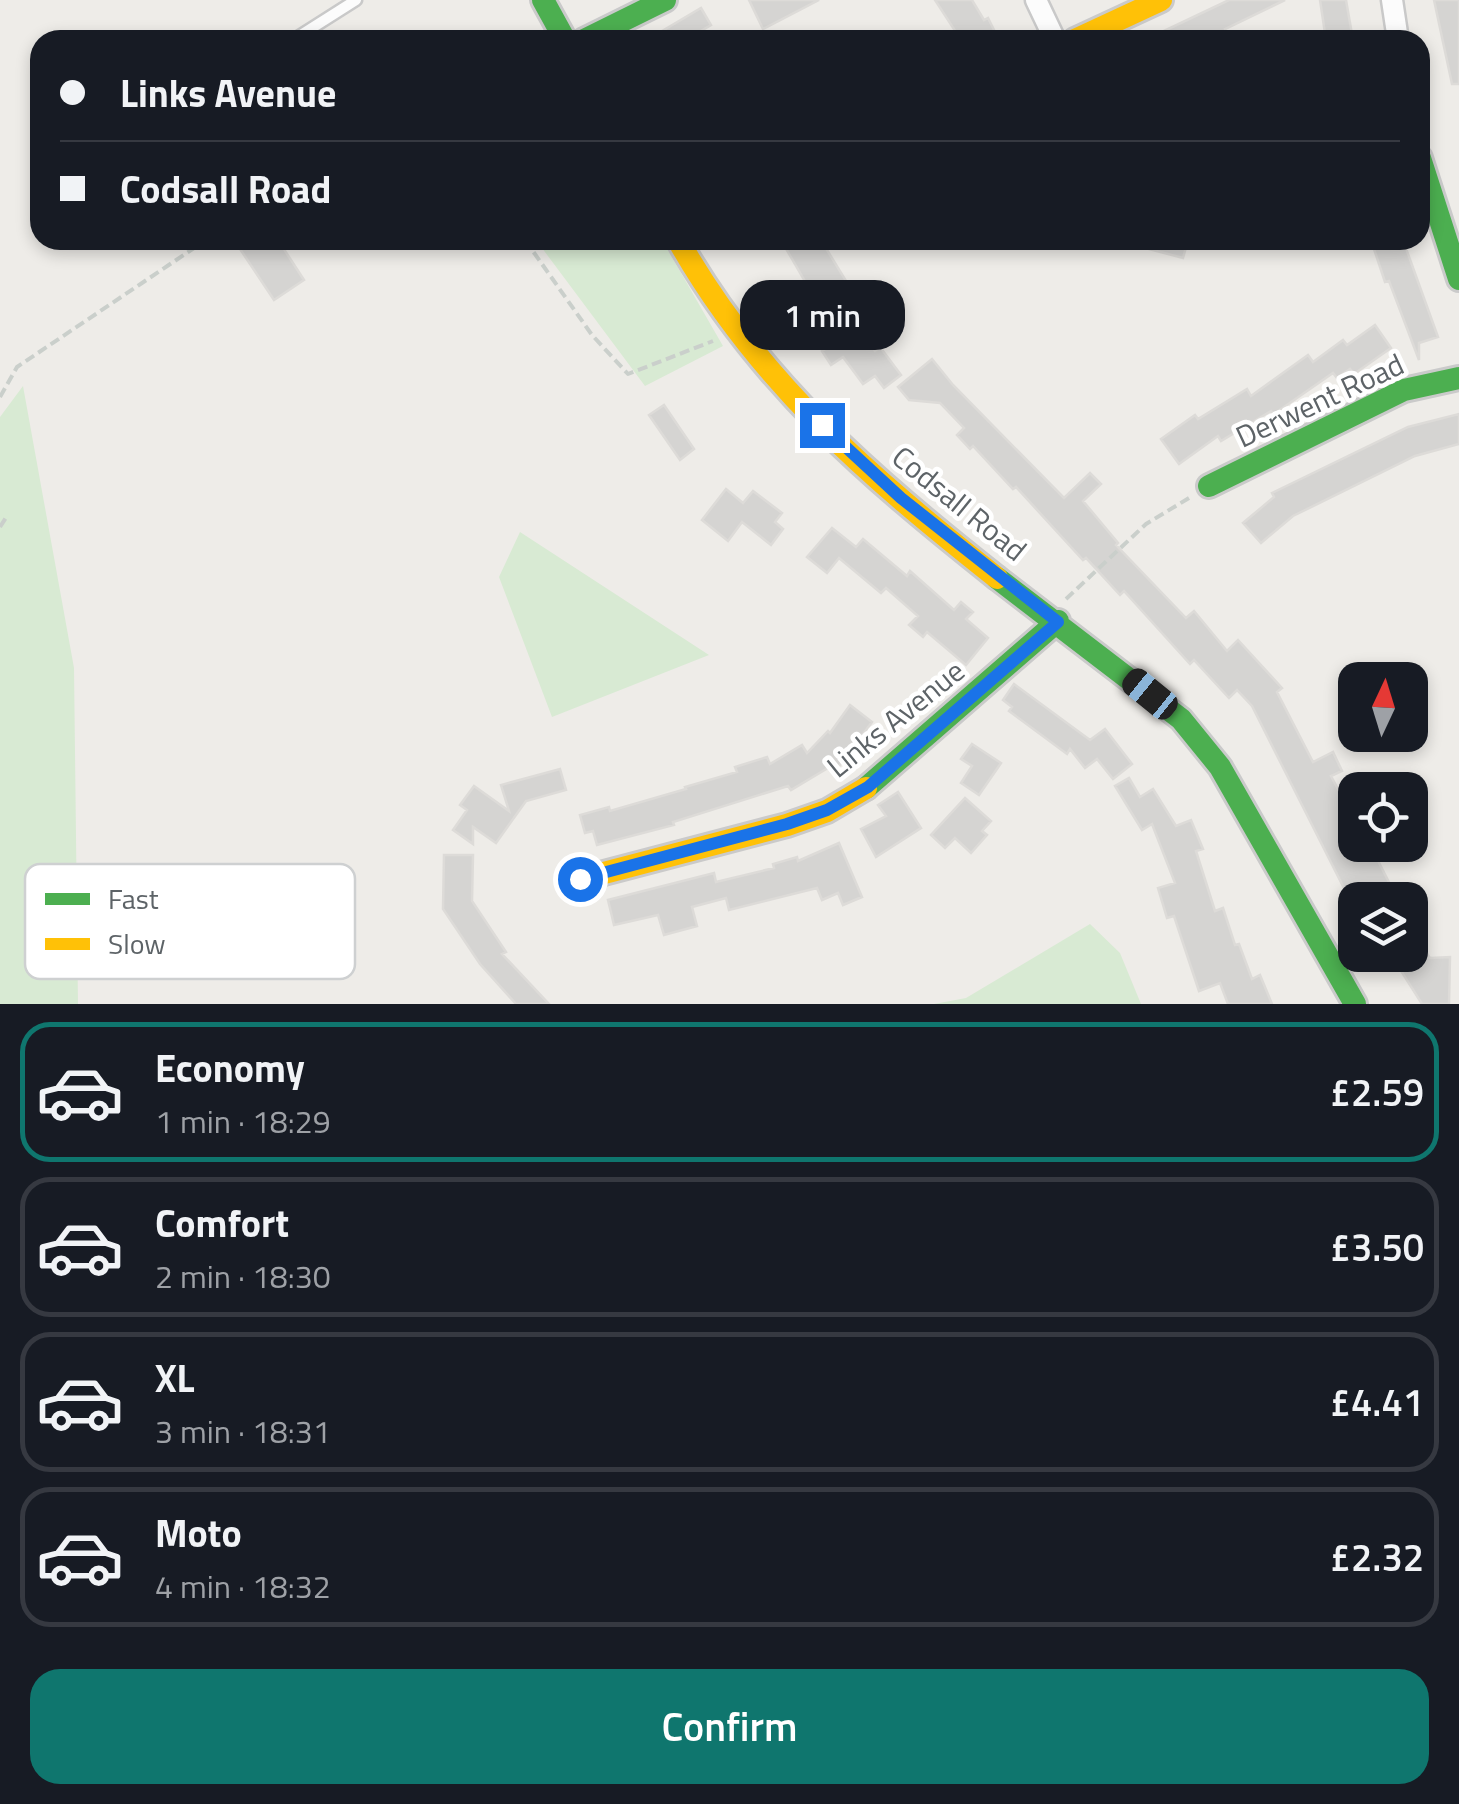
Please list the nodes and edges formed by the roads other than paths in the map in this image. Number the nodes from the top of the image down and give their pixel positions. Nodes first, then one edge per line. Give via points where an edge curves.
1 (356, 0) edge
2 (543, 0) edge
3 (666, 0) edge
4 (1036, 0) edge
5 (1160, 0) edge
6 (1392, 0) edge
7 (309, 30) edge
8 (560, 30) edge
9 (604, 30) edge
10 (1050, 30) edge
11 (1096, 30) edge
12 (1396, 30) edge
13 (1430, 189) edge
14 (684, 250) edge
15 (1459, 279) edge
16 (1459, 378) edge
17 (1208, 486) road end
18 (1058, 622) junction
19 (580, 879) dead end
20 (1355, 1004) edge

1 - 7 lane
2 - 8 street
3 - 9 street
4 - 10 street
5 - 11 street
6 - 12 street
13 - 15 street
14 - 18 street, Codsall Road via 770,373 875,476
16 - 17 street, Derwent Road via 1404,390
18 - 19 street, Links Avenue via 868,787 827,810
18 - 20 street, Codsall Road via 1181,719 1220,767

